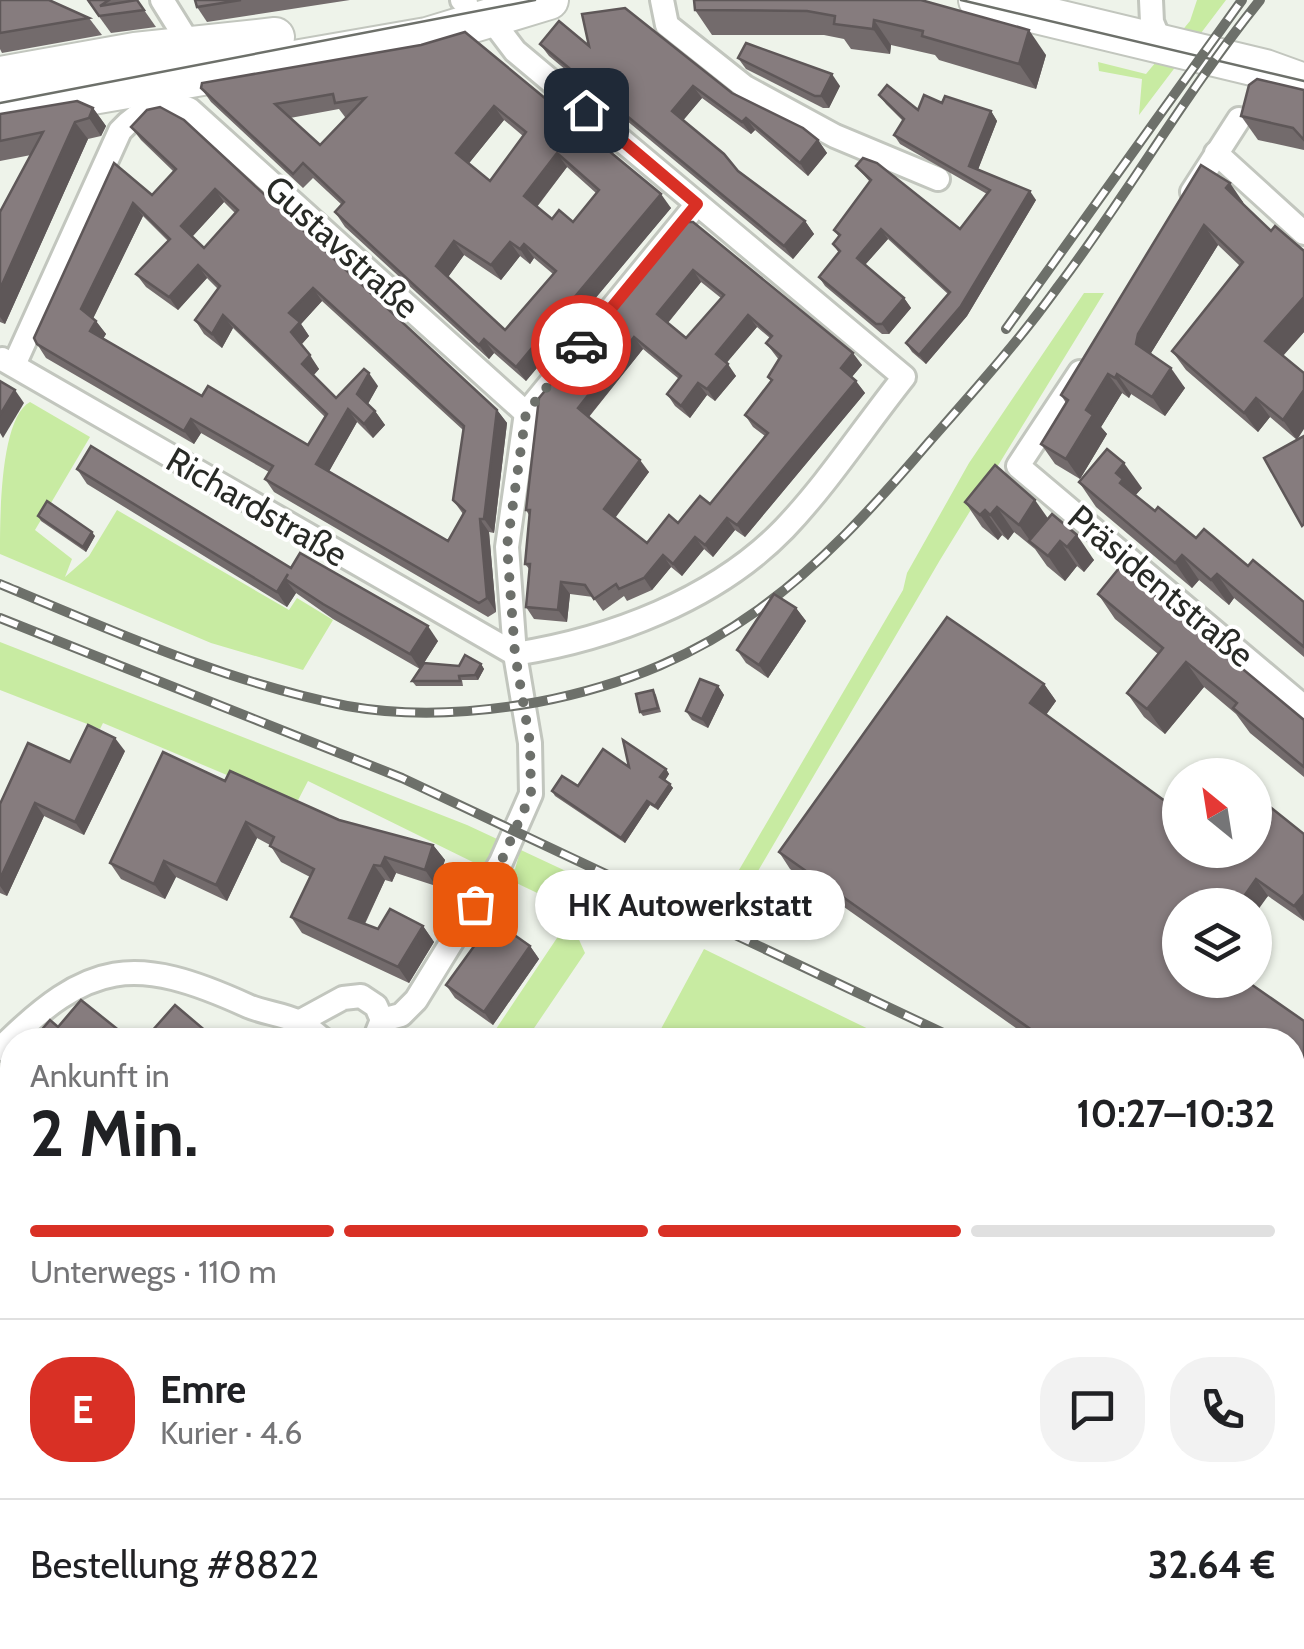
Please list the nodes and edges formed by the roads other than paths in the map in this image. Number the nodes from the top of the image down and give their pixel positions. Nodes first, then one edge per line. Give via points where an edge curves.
1 (162, 0) edge
2 (549, 0) edge
3 (662, 0) edge
4 (978, 0) edge
5 (1151, 0) edge
6 (476, 5) edge
7 (1162, 46) junction
8 (193, 60) junction
9 (1304, 67) edge
10 (1265, 69) junction
11 (0, 76) edge
12 (1304, 83) edge
13 (0, 111) edge
14 (1239, 119) edge
15 (1216, 153) junction
16 (938, 179) dead end
17 (697, 204) junction
18 (1176, 218) edge
19 (1304, 233) edge
20 (1094, 348) edge
21 (7, 361) edge
22 (526, 413) junction
23 (515, 654) junction
24 (1304, 707) edge
25 (300, 1022) junction
26 (24, 1028) edge
27 (308, 1028) edge
28 (378, 1028) edge
29 (381, 1028) edge

1 - 8 street
2 - 6 main road
3 - 16 street via 667,25 746,87 835,136
4 - 7 main road
5 - 7 street
6 - 8 main road via 235,44
6 - 17 street via 515,51
7 - 10 main road
8 - 11 main road
8 - 13 main road
9 - 10 main road
10 - 12 main road
14 - 15 street
15 - 18 street
15 - 19 street
17 - 22 street
17 - 23 street via 904,377 760,551 656,614 584,640
20 - 24 street, Präsidentstraße via 1018,466
21 - 22 street, Gustavstraße via 120,131 149,109 172,105 189,109
21 - 23 street, Richardstraße
22 - 23 street via 507,546
23 - 29 street via 531,794 514,835 416,1000
25 - 26 street via 148,972 122,973 66,992
25 - 27 street
25 - 28 street via 342,998 361,996 376,1006

